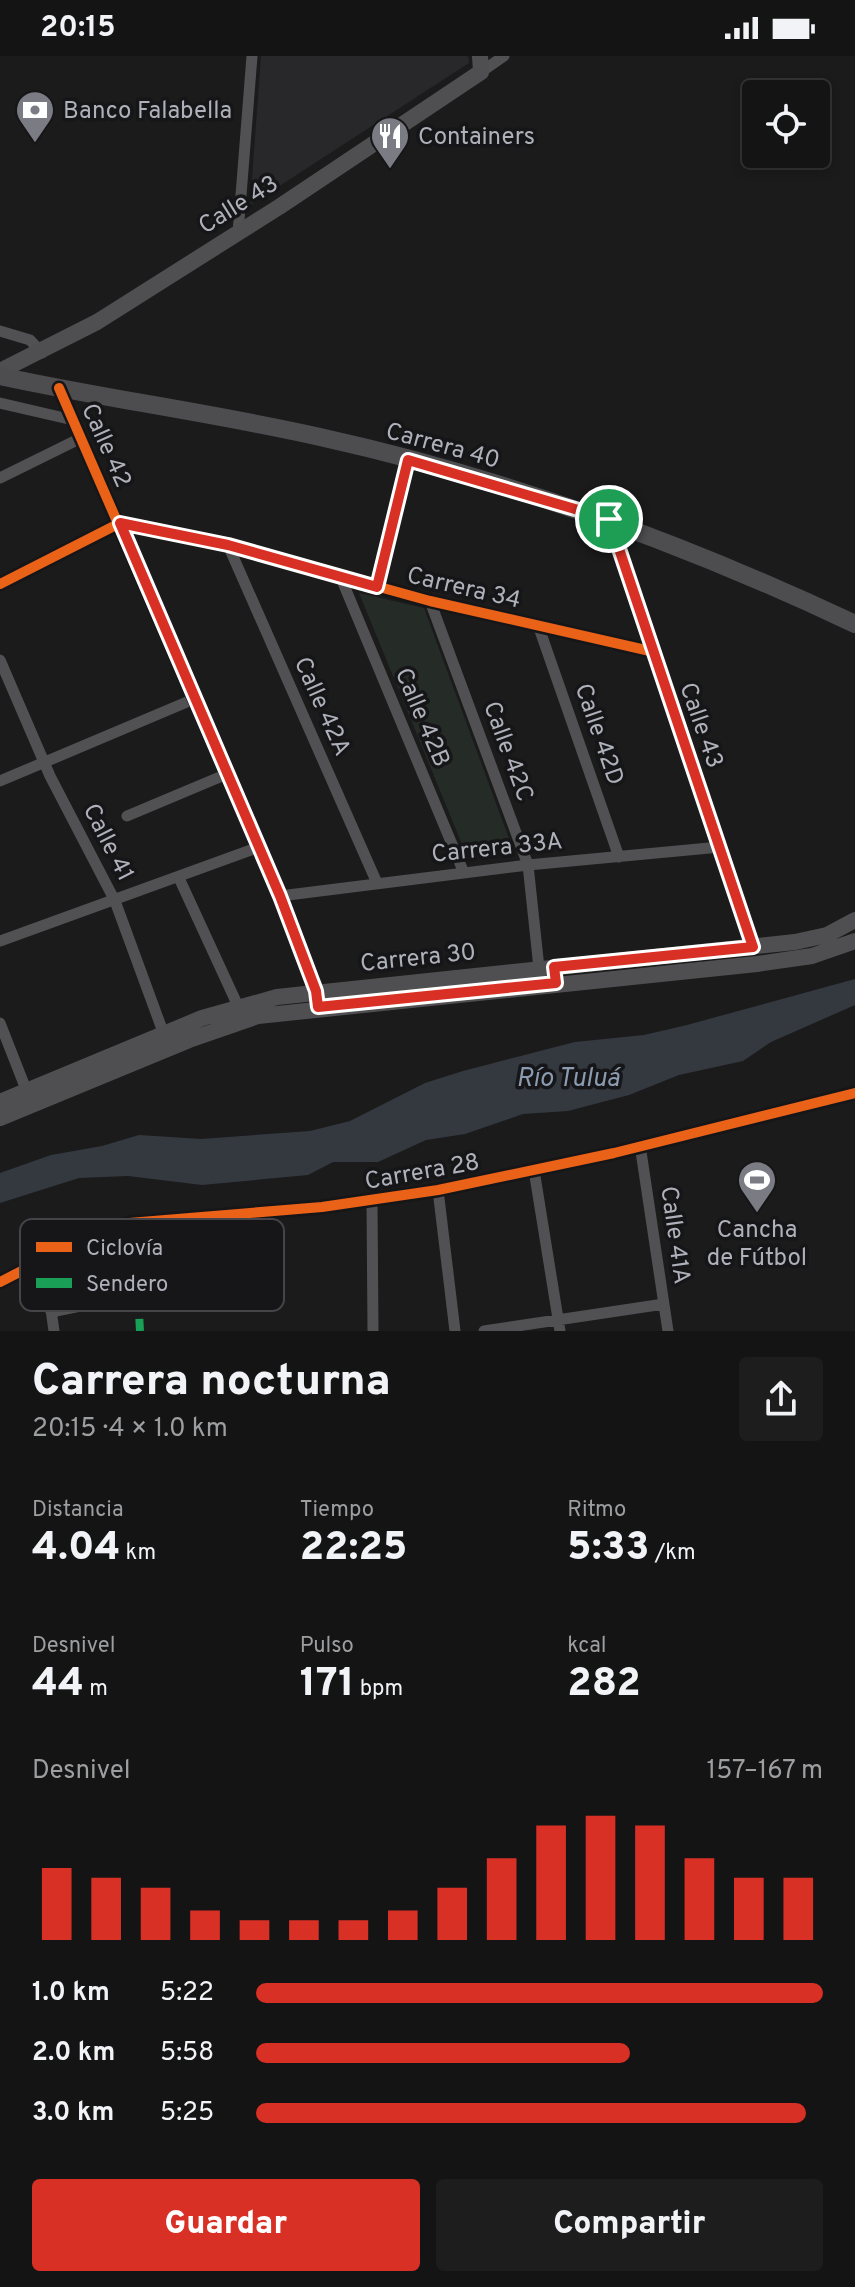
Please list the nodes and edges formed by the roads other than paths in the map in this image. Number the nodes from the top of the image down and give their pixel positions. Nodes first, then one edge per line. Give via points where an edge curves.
1 (252, 56) edge
2 (504, 56) edge
3 (481, 64) edge
4 (238, 233) junction
5 (0, 331) edge
6 (42, 353) junction
7 (0, 373) edge
8 (59, 388) junction
9 (0, 403) edge
10 (73, 420) junction
11 (81, 438) junction
12 (408, 460) junction
13 (0, 478) edge
14 (609, 519) junction
15 (120, 523) junction
16 (228, 545) junction
17 (341, 578) junction
18 (0, 584) edge
19 (377, 587) junction
20 (430, 601) junction
21 (855, 624) edge
22 (538, 625) junction
23 (650, 651) junction
24 (0, 660) edge
25 (194, 699) junction
26 (45, 762) junction
27 (227, 774) junction
28 (0, 781) edge
29 (127, 816) dead end
30 (259, 847) junction
31 (720, 847) junction
32 (619, 857) junction
33 (528, 865) junction
34 (464, 873) junction
35 (179, 878) junction
36 (377, 883) junction
37 (280, 896) junction
38 (115, 901) junction
39 (855, 920) edge
40 (845, 939) edge
41 (0, 941) edge
42 (753, 947) junction
43 (550, 973) junction
44 (317, 999) junction
45 (238, 1006) junction
46 (0, 1023) edge
47 (166, 1041) junction
48 (855, 1093) edge
49 (30, 1098) junction
50 (0, 1102) edge
51 (0, 1118) edge
52 (640, 1145) junction
53 (534, 1170) junction
54 (438, 1190) junction
55 (372, 1201) junction
56 (173, 1219) edge
57 (20, 1272) edge
58 (0, 1282) edge
59 (664, 1304) junction
60 (56, 1311) edge
61 (51, 1312) joint
62 (559, 1326) edge
63 (54, 1331) edge
64 (373, 1331) edge
65 (455, 1331) edge
66 (484, 1331) edge
67 (668, 1331) edge

1 - 4 street
2 - 3 street
3 - 4 main road, Calle 43
4 - 6 main road, Calle 43
5 - 6 street via 30,340
6 - 7 main road, Calle 43
7 - 8 main road, Carrera 40
8 - 10 street, Calle 42
8 - 12 main road, Carrera 40 via 321,437
9 - 10 street
10 - 11 street, Calle 42
11 - 13 street
11 - 15 street, Calle 42
12 - 14 main road, Carrera 40
12 - 19 street
14 - 21 main road, Carrera 40 via 702,554
14 - 23 street, Calle 43
15 - 16 street, Carrera 34
15 - 18 street
15 - 25 street, Calle 42
16 - 17 street, Carrera 34
16 - 36 street, Calle 42A
17 - 19 street, Carrera 34
17 - 34 street, Calle 42B
19 - 20 street, Carrera 34
20 - 22 street, Carrera 34
20 - 33 street, Calle 42C
22 - 23 street, Carrera 34
22 - 32 street, Calle 42D
23 - 31 street, Calle 43
24 - 26 street, Calle 41
25 - 26 street
25 - 27 street, Calle 42
26 - 28 street
26 - 38 street, Calle 41
27 - 29 street
27 - 30 street, Calle 42
30 - 35 street
30 - 37 street, Calle 42
31 - 32 street, Carrera 33A
31 - 42 street, Calle 43
32 - 33 street, Carrera 33A
33 - 34 street, Carrera 33A
33 - 43 street, Calle 42C
34 - 36 street, Carrera 33A
35 - 38 street
35 - 45 street
36 - 37 street, Carrera 33A
37 - 44 street, Calle 42
38 - 41 street
38 - 47 street, Calle 41
39 - 40 main road, Carrera 30
40 - 42 main road, Carrera 30
40 - 43 main road, Carrera 30 via 812,956 757,964
42 - 43 main road, Carrera 30
43 - 44 main road, Carrera 30
44 - 45 main road, Carrera 30
44 - 47 main road, Carrera 30
45 - 47 main road, Carrera 30
46 - 49 street
47 - 49 main road, Carrera 30
48 - 52 street, Carrera 28
49 - 50 main road, Carrera 30
49 - 51 main road, Carrera 30
52 - 53 street, Carrera 28
52 - 59 street, Calle 41A
53 - 54 street, Carrera 28
53 - 62 street
54 - 55 street, Carrera 28
54 - 65 street
55 - 56 street, Carrera 28
55 - 64 street
57 - 58 street, Carrera 28
59 - 62 street
59 - 67 street, Calle 41A
60 - 61 street
61 - 63 street
62 - 66 street

